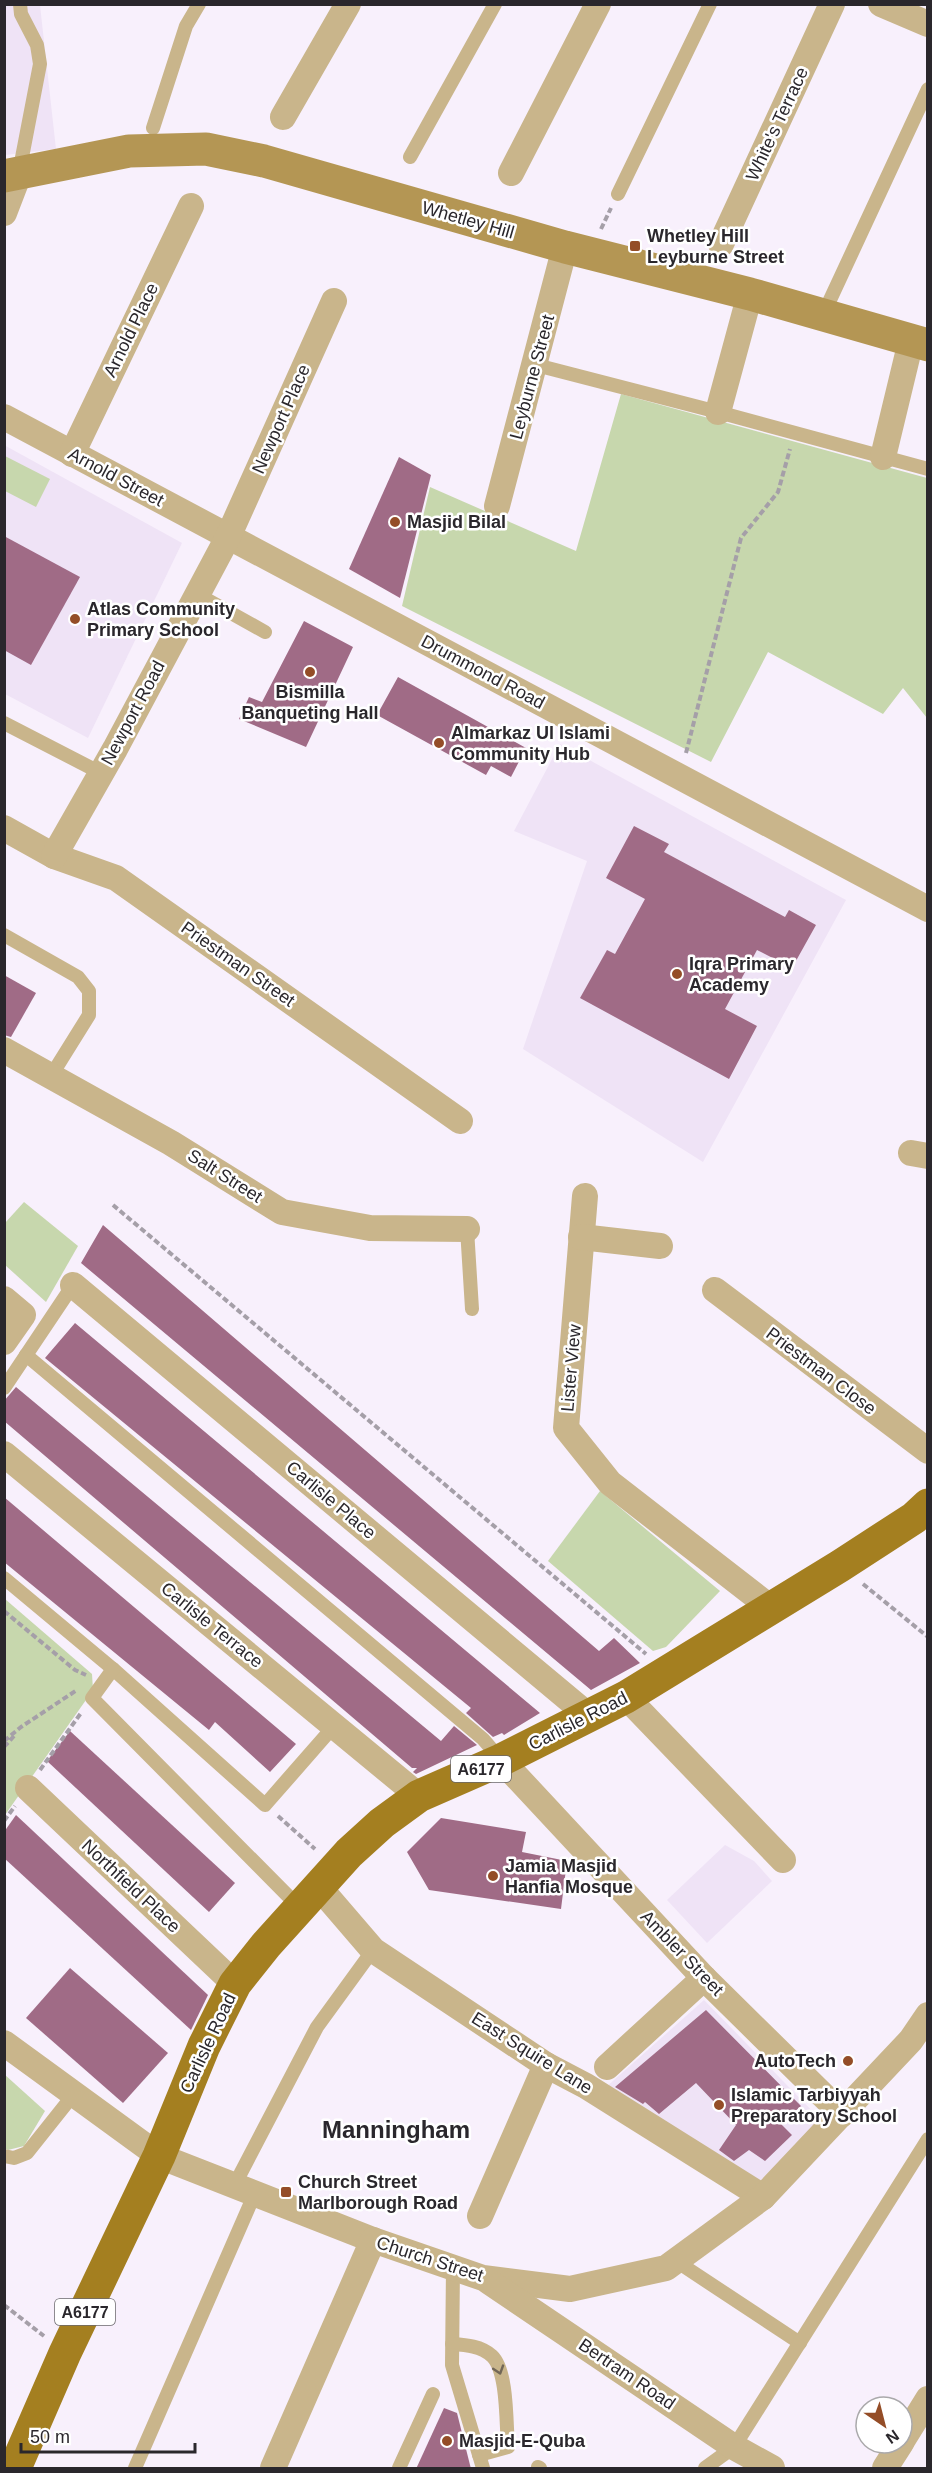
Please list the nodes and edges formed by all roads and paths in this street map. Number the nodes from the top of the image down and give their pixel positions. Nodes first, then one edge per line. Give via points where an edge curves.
1 (20, 4) edge
2 (199, 4) edge
3 (348, 4) edge
4 (495, 4) edge
5 (598, 4) edge
6 (710, 4) edge
7 (832, 4) edge
8 (881, 4) edge
9 (927, 24) edge
10 (927, 90) edge
11 (282, 117) dead end
12 (153, 128) dead end
13 (410, 157) dead end
14 (511, 173) dead end
15 (12, 175) edge
16 (618, 194) joint
17 (191, 206) dead end
18 (4, 213) edge
19 (722, 244) dead end
20 (577, 249) junction
21 (750, 294) junction
22 (334, 301) dead end
23 (823, 315) junction
24 (919, 343) edge
25 (536, 365) junction
26 (718, 412) junction
27 (4, 417) edge
28 (795, 434) junction
29 (72, 454) junction
30 (883, 457) junction
31 (927, 469) edge
32 (498, 506) dead end
33 (228, 537) junction
34 (197, 594) junction
35 (265, 632) dead end
36 (4, 723) edge
37 (101, 773) junction
38 (684, 778) junction
39 (4, 828) edge
40 (54, 856) junction
41 (927, 909) edge
42 (4, 935) edge
43 (4, 1050) edge
44 (51, 1076) junction
45 (460, 1121) dead end
46 (585, 1196) dead end
47 (113, 1205) dead end
48 (467, 1229) joint
49 (581, 1237) junction
50 (660, 1246) dead end
51 (73, 1285) joint
52 (715, 1290) dead end
53 (14, 1307) edge
54 (472, 1309) dead end
55 (4, 1342) edge
56 (26, 1355) junction
57 (4, 1388) edge
58 (927, 1451) edge
59 (4, 1454) edge
60 (927, 1505) edge
61 (840, 1566) junction
62 (4, 1578) edge
63 (771, 1608) junction
64 (4, 1611) edge
65 (927, 1637) edge
66 (113, 1669) junction
67 (667, 1672) junction
68 (94, 1679) dead end
69 (84, 1685) dead end
70 (626, 1697) junction
71 (92, 1698) junction
72 (589, 1716) junction
73 (335, 1725) junction
74 (21, 1727) junction
75 (4, 1741) edge
76 (4, 1747) edge
77 (501, 1760) junction
78 (28, 1788) junction
79 (419, 1796) junction
80 (266, 1805) junction
81 (4, 1821) edge
82 (783, 1860) dead end
83 (318, 1887) junction
84 (373, 1950) junction
85 (704, 1978) junction
86 (235, 1984) junction
87 (927, 2015) edge
88 (4, 2043) edge
89 (919, 2045) edge
90 (546, 2066) junction
91 (607, 2067) dead end
92 (74, 2094) junction
93 (842, 2114) junction
94 (927, 2139) edge
95 (4, 2156) edge
96 (159, 2157) junction
97 (244, 2190) junction
98 (764, 2197) junction
99 (480, 2216) dead end
100 (373, 2240) junction
101 (676, 2261) junction
102 (453, 2267) junction
103 (483, 2278) junction
104 (4, 2305) edge
105 (800, 2343) junction
106 (452, 2344) junction
107 (65, 2353) junction
108 (433, 2394) dead end
109 (927, 2399) edge
110 (914, 2420) edge
111 (734, 2447) junction
112 (479, 2455) junction
113 (893, 2455) edge
114 (15, 2469) edge
115 (135, 2469) edge
116 (273, 2469) edge
117 (399, 2469) edge
118 (483, 2469) edge
119 (705, 2469) edge
120 (772, 2469) edge
121 (885, 2469) edge

1 - 15 lane via 37,45 40,64
2 - 12 lane via 186,27
3 - 11 street
4 - 13 lane
5 - 14 street
6 - 16 lane
7 - 19 street, White's Terrace
8 - 9 street
10 - 23 lane
15 - 18 street
15 - 20 main road, Whetley Hill via 129,151 206,149 264,161
16 - 20 path
17 - 29 street, Arnold Place
20 - 21 main road, Whetley Hill
20 - 25 street, Leyburne Street
21 - 23 main road, Whetley Hill
21 - 26 street
22 - 33 street, Newport Place
23 - 24 main road, Whetley Hill
24 - 30 street
25 - 26 lane
25 - 32 street, Leyburne Street
26 - 28 lane
27 - 29 street, Arnold Street
28 - 30 lane
28 - 38 path via 778,492 741,538 685,757 694,762
29 - 33 street, Arnold Street
30 - 31 lane
33 - 34 street, Newport Road
33 - 38 street, Drummond Road
34 - 35 lane
34 - 37 street, Newport Road
36 - 37 lane
37 - 40 street, Newport Road
38 - 41 street, Drummond Road
39 - 40 street, Priestman Street
40 - 45 street, Priestman Street via 116,878
42 - 44 lane via 78,977 89,991 89,1014
43 - 44 street, Salt Street
44 - 48 street, Salt Street via 171,1143 282,1212 370,1228
46 - 49 street, Lister View
47 - 67 path
48 - 54 lane
49 - 50 street
49 - 63 street, Lister View via 566,1428 610,1483
51 - 56 lane
51 - 72 street, Carlisle Place
52 - 58 street, Priestman Close
53 - 55 street
56 - 57 lane
56 - 77 lane via 483,1739
59 - 73 street, Carlisle Terrace
60 - 61 main road, Carlisle Road / A6177 via 914,1518
61 - 63 main road, Carlisle Road / A6177
61 - 65 path
62 - 66 lane
63 - 67 main road, Carlisle Road / A6177
64 - 68 path via 75,1670
66 - 71 lane
66 - 80 lane
67 - 70 main road, Carlisle Road / A6177
69 - 74 path
70 - 72 main road, Carlisle Road / A6177
70 - 82 street
71 - 78 path
71 - 83 lane
72 - 77 main road, Carlisle Road / A6177
73 - 79 street, Carlisle Terrace
73 - 80 lane
74 - 75 path
74 - 76 path
77 - 79 main road, Carlisle Road / A6177
77 - 85 street, Ambler Street
78 - 81 path
78 - 86 street, Northfield Place
79 - 83 main road, Carlisle Road / A6177 via 382,1823
80 - 83 path
83 - 84 street, East Squire Lane
83 - 86 main road, Carlisle Road / A6177
84 - 90 street, East Squire Lane
84 - 97 lane via 316,2027
85 - 91 street
85 - 93 street, Ambler Street
86 - 96 main road, Carlisle Road / A6177 via 204,2046
87 - 89 street, Church Street
88 - 92 street, Church Street
89 - 93 street, Church Street
90 - 98 street, East Squire Lane via 586,2086
90 - 99 street
92 - 95 lane via 27,2153 14,2158
92 - 96 street, Church Street
93 - 98 street, Church Street
94 - 105 lane
96 - 97 street, Church Street
96 - 107 main road, A6177
97 - 100 street, Church Street
97 - 115 lane
98 - 101 street, Church Street
100 - 102 street, Church Street
100 - 116 street
101 - 103 street, Church Street via 666,2268 570,2289
101 - 105 lane
102 - 103 street, Church Street
102 - 106 lane
103 - 111 street, Bertram Road
104 - 107 path
105 - 111 lane
106 - 112 lane via 452,2365
106 -> 112 lane via 486,2351 501,2370 508,2447
107 - 114 main road, A6177
108 - 117 lane
109 - 110 street
111 - 119 lane
111 - 120 street, Bertram Road
112 - 118 lane
113 - 121 street

